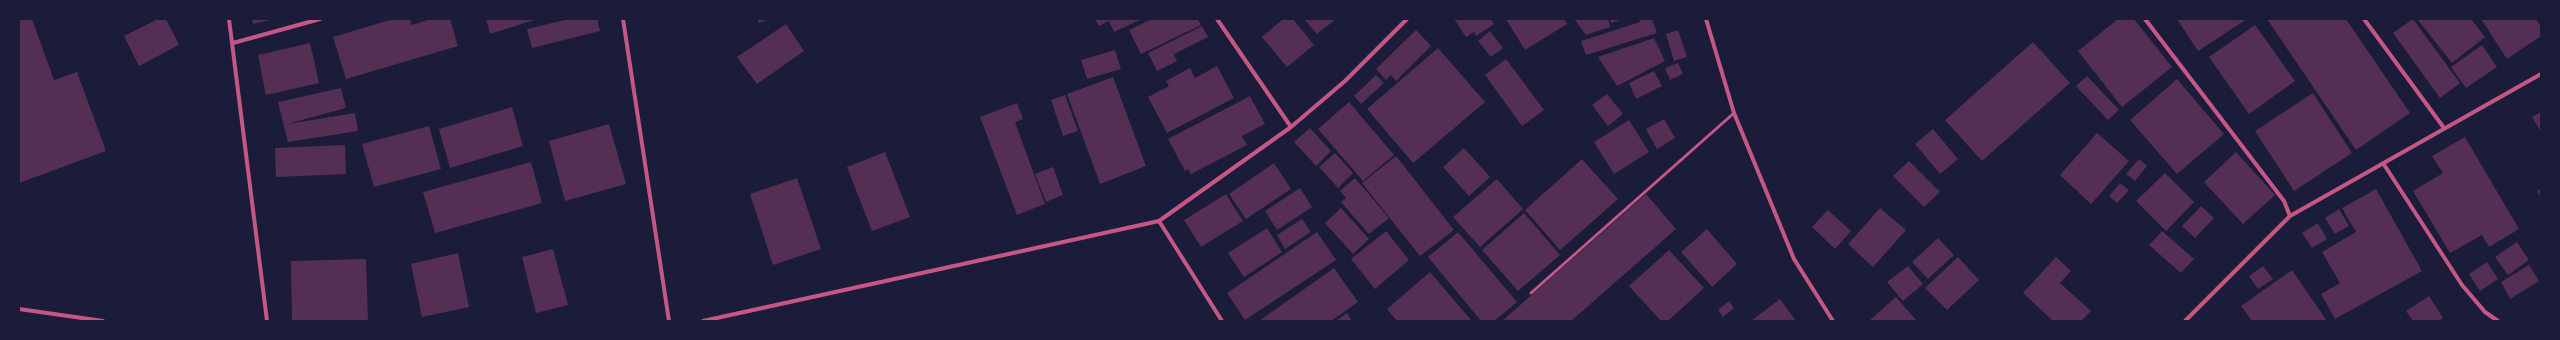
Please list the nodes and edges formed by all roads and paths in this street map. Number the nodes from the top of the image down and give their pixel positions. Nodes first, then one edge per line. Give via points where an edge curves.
1 (229, 19) edge
2 (320, 19) edge
3 (623, 19) edge
4 (1217, 19) edge
5 (1407, 19) edge
6 (1706, 19) edge
7 (2145, 19) edge
8 (2364, 19) edge
9 (233, 43) junction
10 (2541, 74) edge
11 (1734, 113) junction
12 (1290, 127) junction
13 (2444, 128) junction
14 (2382, 163) junction
15 (2290, 216) junction
16 (1159, 220) junction
17 (1531, 293) dead end
18 (19, 308) edge
19 (104, 321) edge
20 (267, 321) edge
21 (669, 321) edge
22 (703, 321) edge
23 (1222, 321) edge
24 (1832, 321) edge
25 (2185, 321) edge
26 (2498, 321) edge

1 - 9 street
2 - 9 street
3 - 21 street
4 - 12 street
5 - 12 street via 1345,81
6 - 11 street
7 - 15 street via 2284,201
8 - 13 street
9 - 20 street
10 - 13 street
11 - 17 lane
11 - 24 street via 1794,259
12 - 16 street
13 - 14 street
14 - 15 street
14 - 26 street via 2462,285 2485,312
15 - 25 street
16 - 22 street
16 - 23 street
18 - 19 street

